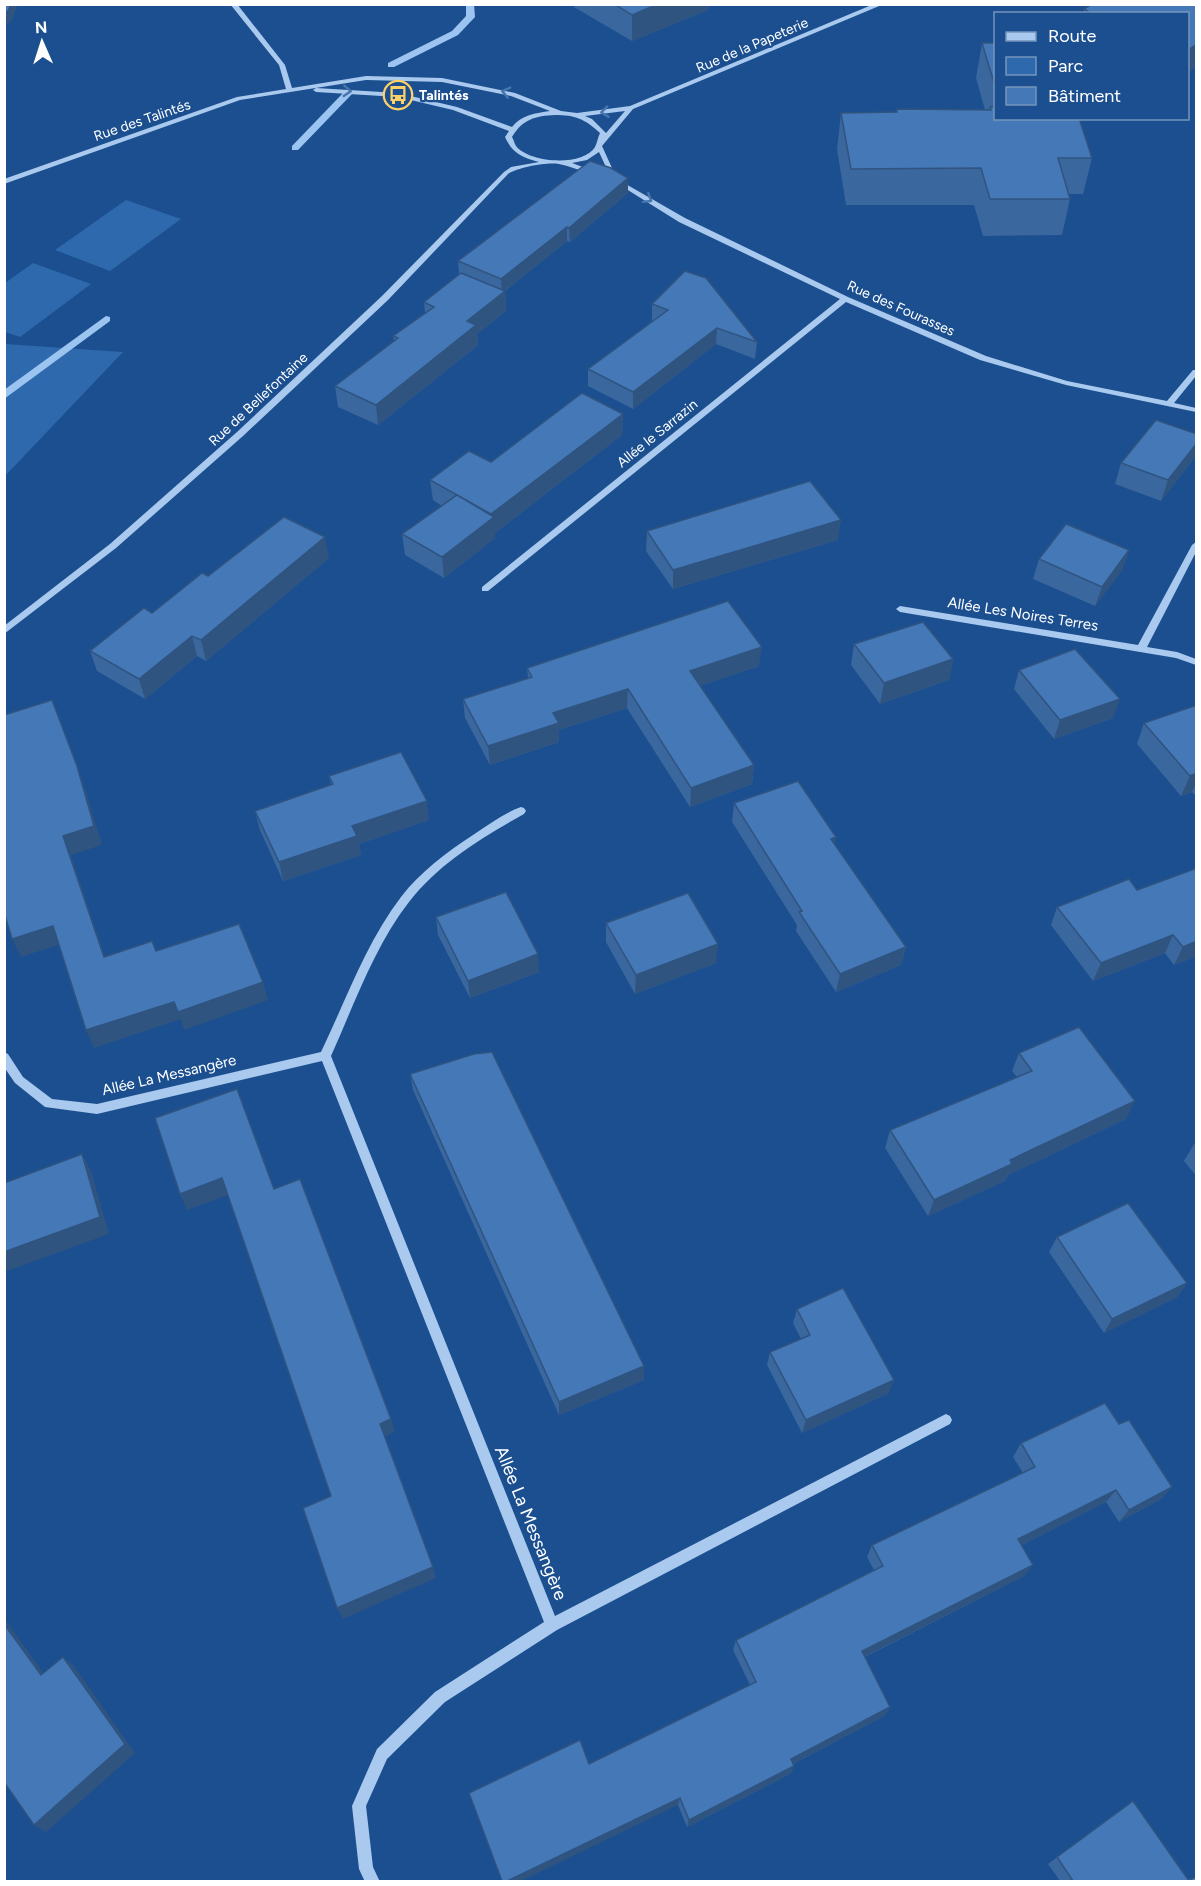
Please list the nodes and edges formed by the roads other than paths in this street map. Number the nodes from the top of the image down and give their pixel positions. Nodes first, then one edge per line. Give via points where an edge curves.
1 (233, 4) edge
2 (881, 4) edge
3 (289, 88) junction
4 (631, 108) junction
5 (561, 113) junction
6 (578, 115) junction
7 (511, 129) junction
8 (601, 144) junction
9 (517, 153) junction
10 (549, 162) junction
11 (561, 162) junction
12 (513, 168) junction
13 (614, 179) junction
14 (4, 182) edge
15 (845, 299) junction
16 (1197, 372) edge
17 (1168, 405) junction
18 (1197, 410) edge
19 (1197, 545) edge
20 (485, 589) dead end
21 (900, 609) dead end
22 (4, 631) edge
23 (1141, 649) junction
24 (1197, 662) edge
25 (521, 811) dead end
26 (325, 1056) junction
27 (4, 1057) edge
28 (946, 1420) dead end
29 (552, 1625) junction
30 (373, 1881) edge

1 - 3 street via 282,65
2 - 4 street, Rue de la Papeterie
5 -> 3 street, Rue des Talintés via 513,94 442,81 366,78
3 -> 7 street, Rue des Talintés via 398,95 454,108
3 - 14 street, Rue des Talintés via 239,98
4 -> 6 street, Rue de la Papeterie
4 - 8 street, Rue de la Papeterie
5 - 6 street
5 - 7 street via 531,117
6 - 8 street via 598,126 603,133
7 - 9 street via 508,137
8 - 11 street via 585,157
8 - 13 street
9 - 10 street
9 - 12 street, Rue de Bellefontaine
10 - 11 street
10 - 12 street
11 - 13 street, Rue des Fourasses
12 - 22 street, Rue de Bellefontaine via 385,298 240,434 113,546
13 -> 15 street, Rue des Fourasses via 682,220
15 - 17 street, Rue des Fourasses via 983,358 1066,383
15 - 20 street, Allée le Sarrazin
16 - 17 street
17 - 18 street, Rue des Fourasses
19 - 23 street
21 - 23 street, Allée Les Noires Terres
23 - 24 street, Allée Les Noires Terres
25 - 26 street via 479,834 433,869 394,914
26 - 27 street, Allée La Messangère via 97,1108 49,1104 19,1080
26 - 29 street, Allée La Messangère
28 - 29 street, Allée La Messangère
29 - 30 street via 440,1697 382,1754 359,1806 366,1869

